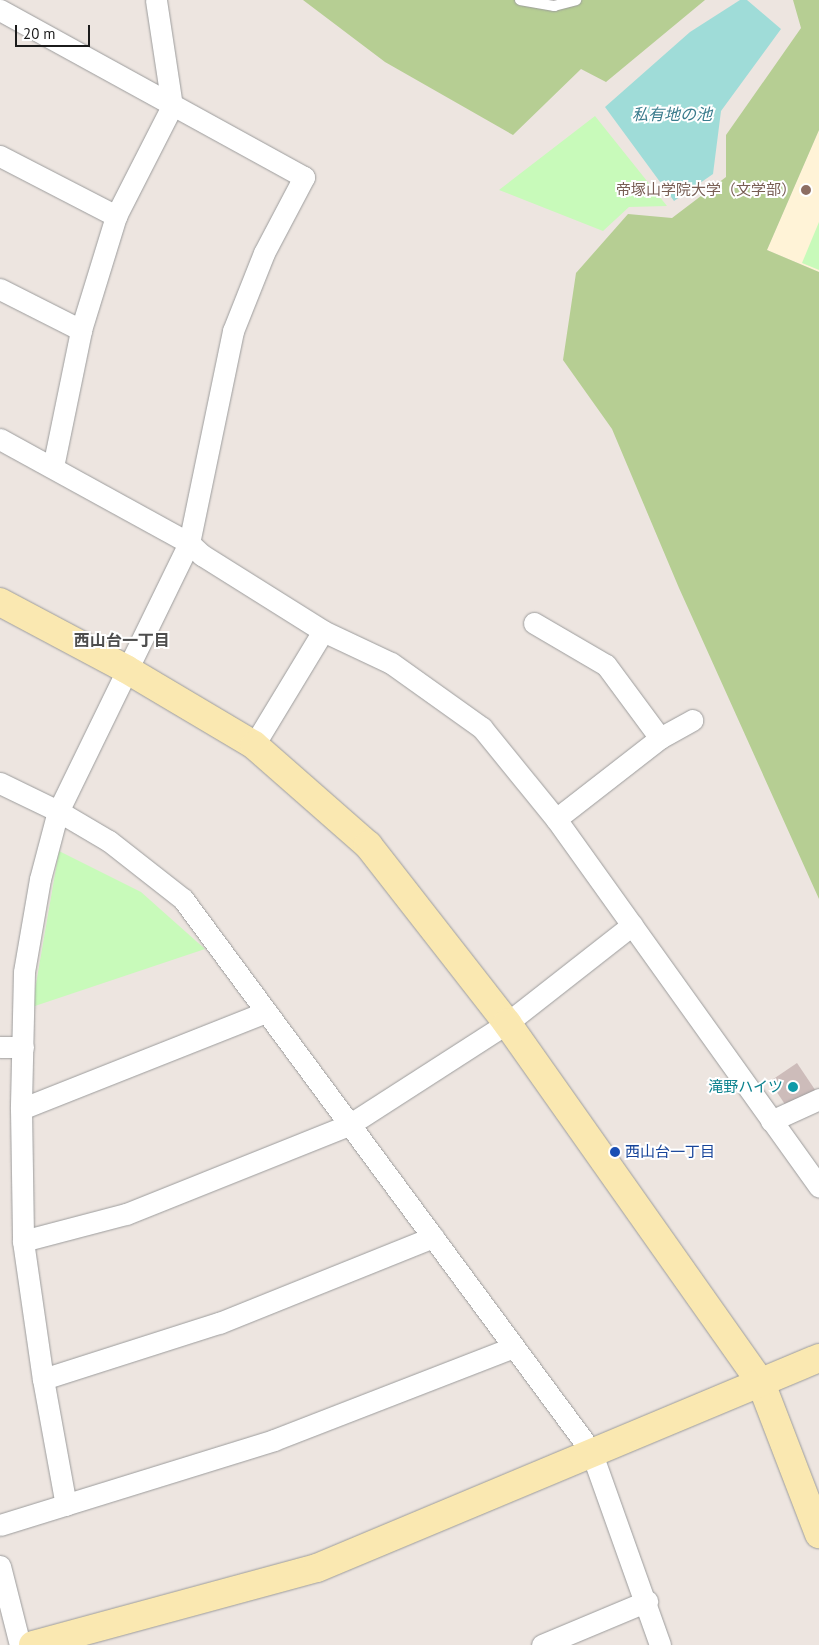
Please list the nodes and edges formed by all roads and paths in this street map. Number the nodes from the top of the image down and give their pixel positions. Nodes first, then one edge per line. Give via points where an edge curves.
1 (156, 0) edge
2 (520, 0) edge
3 (576, 0) edge
4 (0, 10) edge
5 (172, 106) junction
6 (0, 156) edge
7 (116, 216) junction
8 (0, 289) edge
9 (81, 330) junction
10 (0, 439) edge
11 (53, 467) junction
12 (189, 543) junction
13 (0, 602) edge
14 (534, 623) dead end
15 (323, 631) junction
16 (126, 669) junction
17 (692, 720) dead end
18 (660, 738) junction
19 (254, 745) junction
20 (0, 783) edge
21 (58, 811) junction
22 (556, 819) junction
23 (632, 925) junction
24 (266, 1012) junction
25 (507, 1023) junction
26 (0, 1047) edge
27 (23, 1047) junction
28 (819, 1099) edge
29 (21, 1109) junction
30 (771, 1121) junction
31 (349, 1125) junction
32 (819, 1186) edge
33 (433, 1237) junction
34 (23, 1241) junction
35 (514, 1347) junction
36 (819, 1358) edge
37 (43, 1379) junction
38 (761, 1383) junction
39 (592, 1451) junction
40 (66, 1505) junction
41 (0, 1525) edge
42 (819, 1534) edge
43 (0, 1566) edge
44 (647, 1600) junction
45 (20, 1645) edge
46 (33, 1645) edge
47 (542, 1645) edge
48 (660, 1645) edge

1 - 5 street
2 - 3 lane via 554,6
4 - 5 street
5 - 7 street
5 - 12 street via 304,177 264,253 233,331
6 - 7 street
7 - 9 street
8 - 9 street
9 - 11 street
10 - 11 street
11 - 12 street
12 - 15 street via 202,556
12 - 16 street
13 - 16 street
14 - 18 street via 606,665
15 - 19 street
15 - 22 street via 391,662 482,728
16 - 19 street
16 - 21 street
17 - 18 street
18 - 22 street
19 - 25 street via 368,844
20 - 21 street
21 - 24 street via 109,841 183,899
21 - 27 street via 40,879 24,972
22 - 23 street
23 - 25 street
23 - 30 street
24 - 29 street
24 - 31 street
25 - 31 street
25 - 38 street
26 - 27 street
27 - 29 street
28 - 30 street
29 - 34 street
30 - 32 street
31 - 33 street
31 - 34 street via 126,1214
33 - 35 street
33 - 37 street via 219,1323
34 - 37 street
35 - 39 street
35 - 40 street via 274,1440
36 - 38 street
37 - 40 street
38 - 39 street
38 - 42 street
39 - 44 street
39 - 46 street via 317,1568
40 - 41 street
43 - 45 street
44 - 47 street
44 - 48 street

